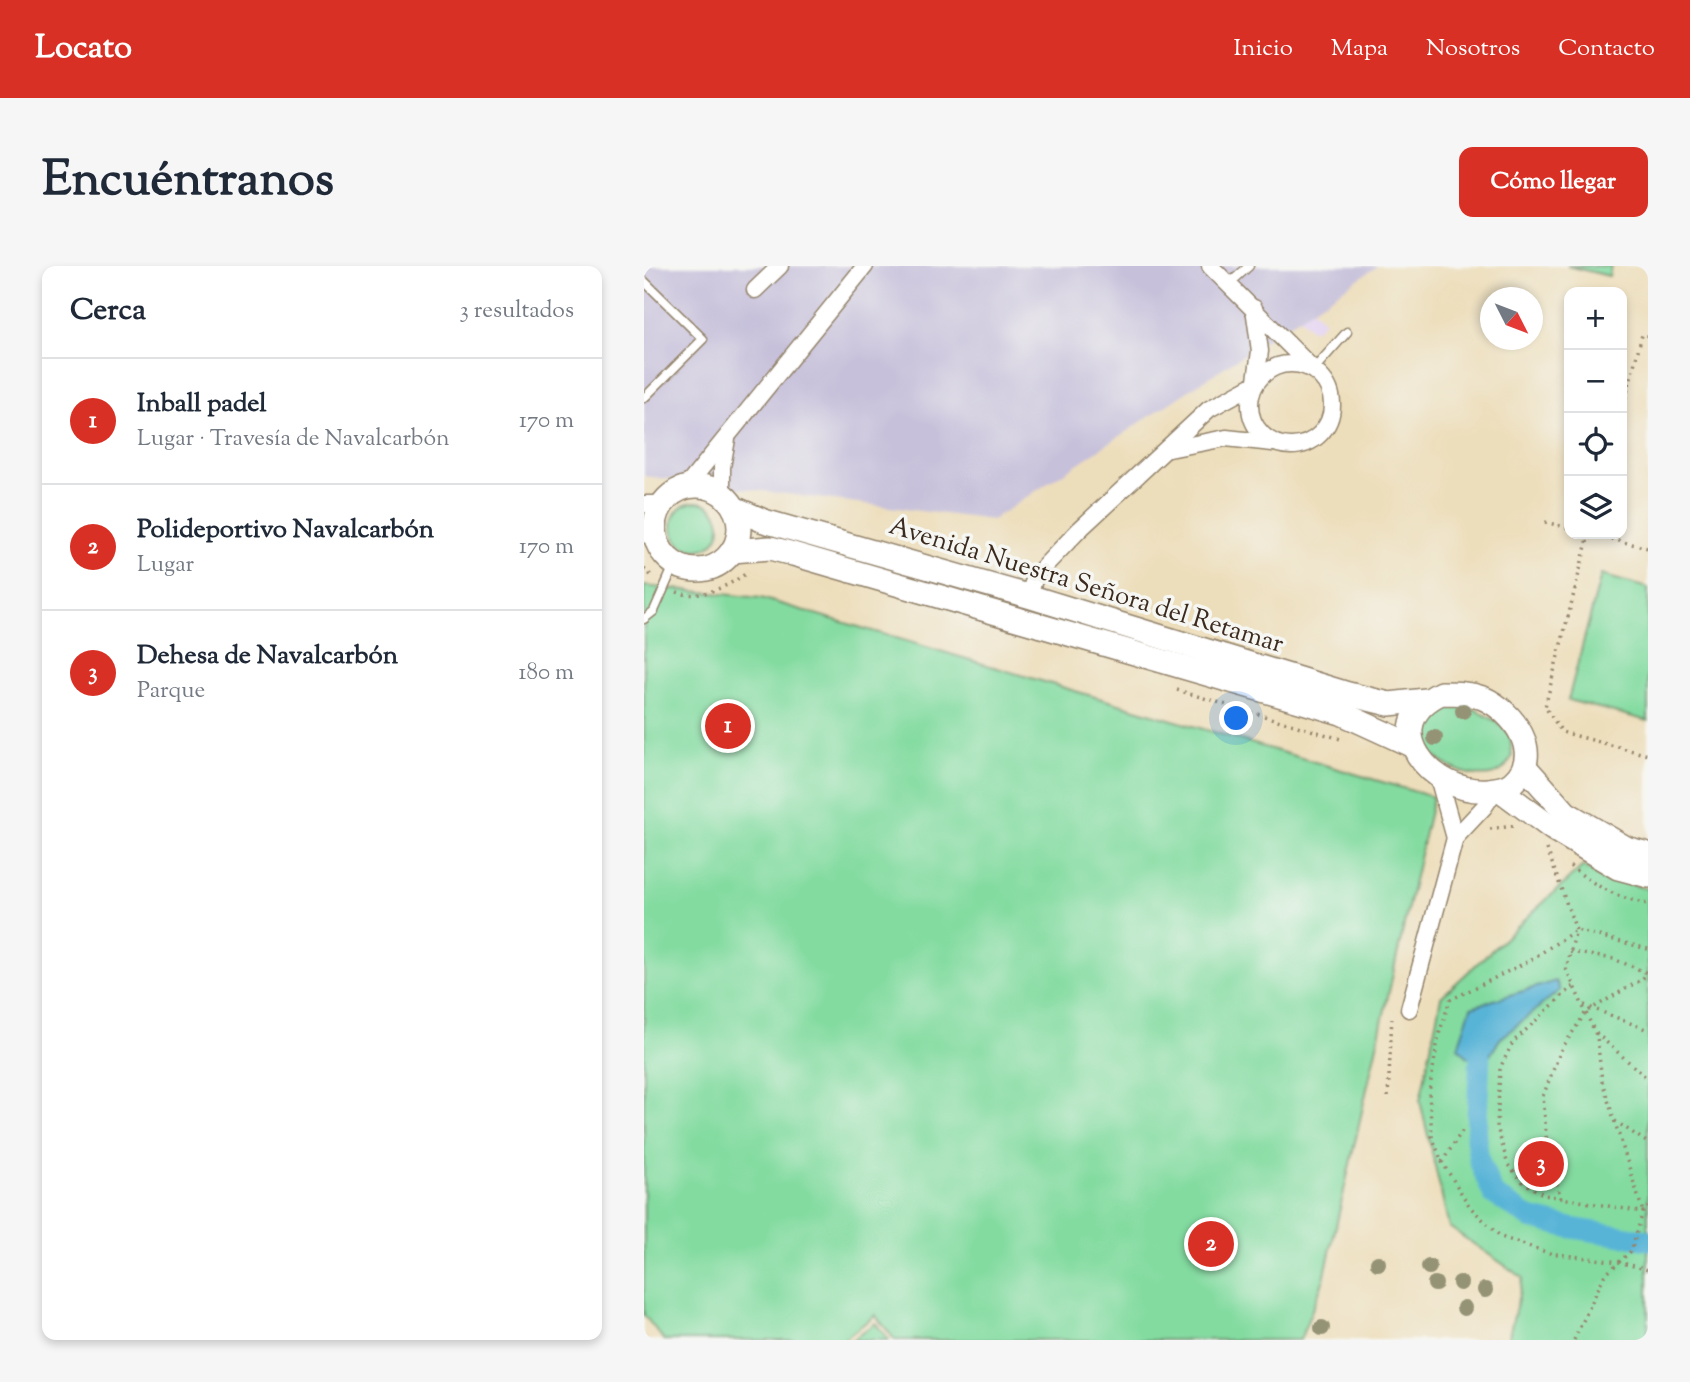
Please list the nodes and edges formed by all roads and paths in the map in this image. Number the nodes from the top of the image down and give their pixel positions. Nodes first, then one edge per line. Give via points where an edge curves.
1 (780, 266) edge
2 (865, 266) edge
3 (1210, 266) edge
4 (1249, 266) edge
5 (644, 281) edge
6 (1229, 284) junction
7 (755, 290) dead end
8 (1254, 308) junction
9 (1348, 332) dead end
10 (1648, 336) edge
11 (1313, 369) junction
12 (1256, 382) junction
13 (1627, 393) edge
14 (644, 398) edge
15 (728, 437) junction
16 (1275, 443) junction
17 (1169, 449) junction
18 (687, 487) junction
19 (728, 501) junction
20 (653, 504) edge
21 (1545, 522) dead end
22 (1564, 527) edge
23 (650, 536) edge
24 (1589, 539) edge
25 (1611, 539) edge
26 (1648, 548) edge
27 (732, 551) junction
28 (675, 563) junction
29 (752, 568) dead end
30 (644, 569) edge
31 (665, 587) junction
32 (1028, 596) junction
33 (644, 619) edge
34 (1176, 690) dead end
35 (1426, 700) junction
36 (1356, 743) dead end
37 (1413, 746) junction
38 (1648, 755) edge
39 (1525, 767) junction
40 (1438, 777) junction
41 (1497, 789) junction
42 (1524, 831) dead end
43 (1455, 838) junction
44 (1545, 842) dead end
45 (1648, 854) edge
46 (1648, 876) edge
47 (1576, 930) junction
48 (1648, 949) edge
49 (1570, 952) junction
50 (1648, 973) edge
51 (1573, 986) junction
52 (1582, 1004) junction
53 (1592, 1008) junction
54 (1401, 1010) joint
55 (1586, 1012) junction
56 (1648, 1030) edge
57 (1595, 1031) junction
58 (1648, 1079) edge
59 (1388, 1097) dead end
60 (1613, 1119) junction
61 (1464, 1128) dead end
62 (1648, 1143) edge
63 (1442, 1161) junction
64 (1561, 1199) junction
65 (1646, 1210) edge
66 (1619, 1262) junction
67 (1648, 1270) edge
68 (1574, 1340) edge

1 - 7 street
2 - 15 street
3 - 6 street
4 - 6 lane
5 - 14 lane via 703,339
6 - 8 street
8 - 11 street
8 - 12 street via 1261,351
9 - 11 lane
10 - 13 path via 1642,335
11 - 12 street via 1291,363 1271,367
11 - 16 street via 1328,384 1333,406 1326,428 1311,441 1292,446
12 - 16 street via 1249,399 1251,418 1260,433
12 - 17 street via 1209,409
15 - 18 street
15 - 19 street via 722,467
16 - 17 street via 1226,438
17 - 32 street via 1037,575
18 - 19 street via 699,485
18 - 20 street
19 - 27 street via 738,522
19 - 32 street, Avenida Nuestra Señora del Retamar via 775,524
20 - 23 street via 656,520
21 - 22 path
23 - 28 street
24 - 38 path via 1545,707 1562,732
25 - 26 path
27 - 28 street via 712,567 687,568
27 - 37 street, Avenida Nuestra Señora del Retamar via 770,548 806,558 1341,713
28 - 31 lane
29 - 31 path via 737,581 707,592 682,594
30 - 31 path
31 - 33 lane via 654,611
32 - 35 street, Avenida Nuestra Señora del Retamar via 1349,694 1389,704
34 - 36 path
35 - 37 street via 1410,731
35 - 39 street via 1441,693 1468,693 1503,711 1520,729 1526,747
37 - 40 street
39 - 41 street via 1512,783
39 - 45 street via 1566,813 1626,848
40 - 41 street via 1459,787
40 - 43 street
41 - 43 street
41 - 46 street via 1618,868
42 - 43 path via 1514,825 1491,828 1474,846
43 - 54 street
44 - 47 path
47 - 48 path
47 - 49 path
47 - 63 path via 1529,961 1450,1000 1438,1034 1429,1092 1432,1136
49 - 50 path via 1614,959
49 - 51 path via 1566,969
50 - 53 path
51 - 52 path
51 - 64 path via 1513,1042 1500,1068 1497,1096 1497,1127 1508,1165 1523,1182
52 - 53 path
52 - 55 path
53 - 55 path
53 - 56 path
54 - 59 path via 1390,1023
55 - 57 path
55 - 64 path via 1561,1050 1544,1096 1547,1147
57 - 58 path
57 - 60 path
60 - 62 path
60 - 65 path
61 - 63 path
63 - 66 path via 1470,1207 1501,1237 1549,1254
64 - 65 path
65 - 66 path via 1631,1251
66 - 67 path
66 - 68 path via 1604,1276

